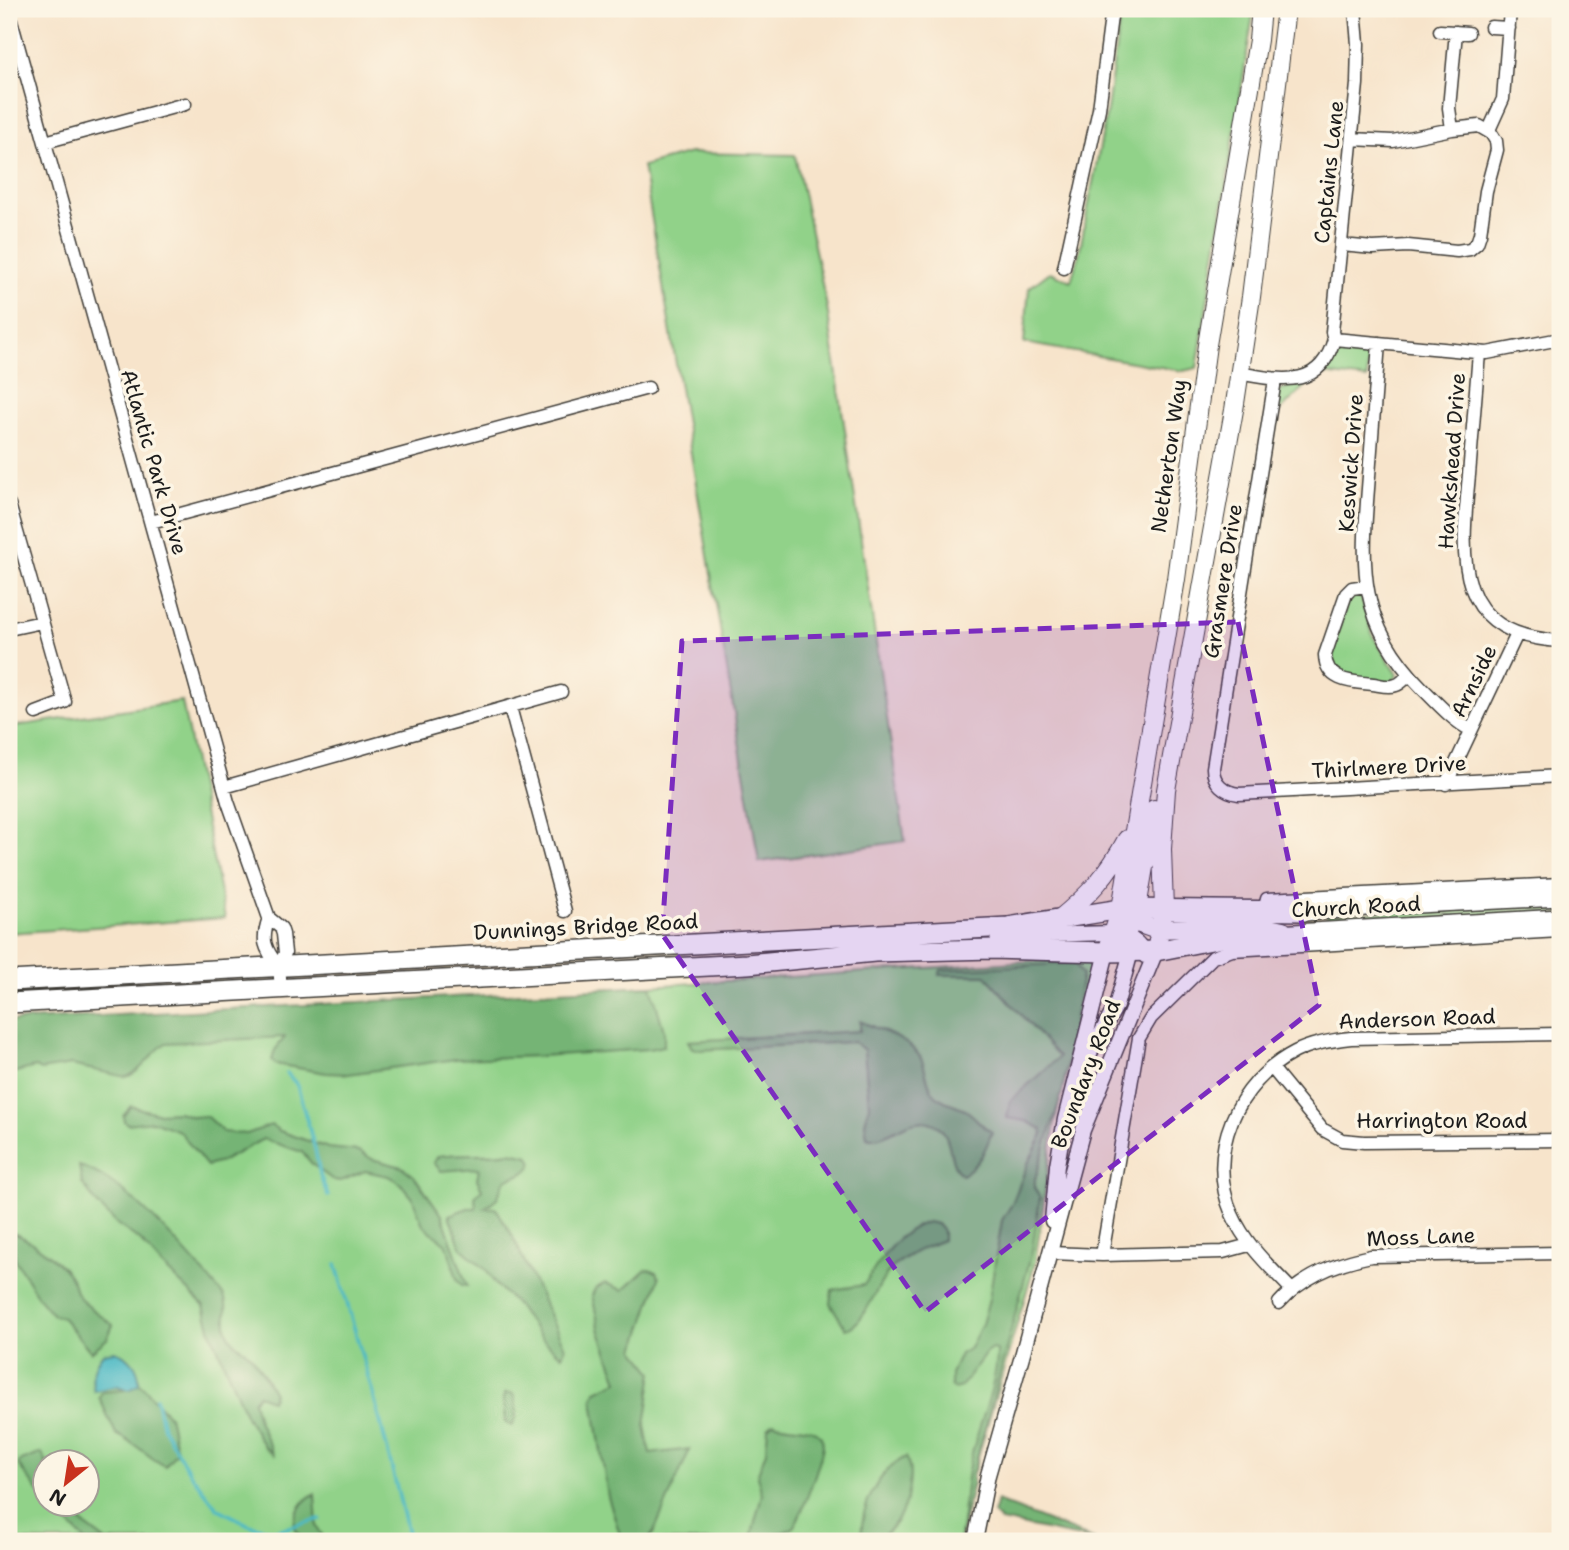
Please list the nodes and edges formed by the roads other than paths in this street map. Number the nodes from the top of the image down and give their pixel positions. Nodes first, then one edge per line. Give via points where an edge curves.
1 (1112, 9) edge
2 (1261, 9) edge
3 (1286, 9) edge
4 (1355, 9) edge
5 (1510, 10) edge
6 (9, 13) edge
7 (1491, 27) dead end
8 (1509, 28) junction
9 (1440, 31) dead end
10 (185, 104) dead end
11 (1452, 129) junction
12 (1489, 130) junction
13 (1352, 139) junction
14 (45, 142) junction
15 (1342, 245) junction
16 (1064, 268) dead end
17 (1334, 338) junction
18 (1560, 339) edge
19 (1380, 343) junction
20 (1479, 353) junction
21 (1238, 373) junction
22 (1275, 380) junction
23 (648, 388) dead end
24 (9, 504) edge
25 (150, 522) junction
26 (1366, 586) junction
27 (42, 622) junction
28 (9, 629) edge
29 (1517, 634) junction
30 (1560, 641) edge
31 (1409, 675) junction
32 (561, 692) dead end
33 (510, 707) junction
34 (36, 713) dead end
35 (1471, 730) junction
36 (1172, 760) junction
37 (1560, 776) edge
38 (1446, 783) junction
39 (223, 787) junction
40 (1221, 787) joint
41 (1132, 829) junction
42 (1560, 884) edge
43 (1560, 896) edge
44 (1264, 910) junction
45 (565, 911) dead end
46 (270, 918) junction
47 (1560, 919) edge
48 (1057, 920) junction
49 (944, 929) junction
50 (1133, 930) junction
51 (1560, 930) edge
52 (280, 977) junction
53 (9, 981) edge
54 (9, 1003) edge
55 (1560, 1034) edge
56 (1272, 1068) junction
57 (1072, 1086) junction
58 (1560, 1140) edge
59 (1250, 1245) junction
60 (1050, 1253) junction
61 (1560, 1253) edge
62 (1102, 1255) junction
63 (1291, 1289) junction
64 (1279, 1303) dead end
65 (975, 1541) edge

1 - 16 street via 1099,109
2 - 41 main road, Netherton Way via 1202,380 1176,579
3 - 21 main road
4 - 13 street, Captains Lane via 1359,61
5 - 8 street
6 - 14 street, Atlantic Park Drive
7 - 8 street
8 - 12 street via 1503,99
9 - 11 street via 1462,33 1449,108
10 - 14 street
11 - 12 street via 1474,126
11 - 13 street via 1393,141
12 - 15 street via 1497,150 1474,246 1457,251
13 - 15 street, Captains Lane
14 - 25 street, Atlantic Park Drive
15 - 17 street, Captains Lane
17 - 19 street
17 - 22 street via 1326,358 1312,373 1294,380
18 - 20 street
19 - 20 street
19 - 26 street, Keswick Drive via 1363,554
20 - 29 street, Hawkshead Drive via 1464,522 1465,567 1472,591 1485,611
21 - 22 street
21 - 36 main road
22 - 40 street, Grasmere Drive via 1213,768
23 - 25 street
24 - 27 street
25 - 39 street, Atlantic Park Drive
26 - 31 street, Keswick Drive via 1383,639
26 - 31 street via 1353,587 1346,594 1325,654 1326,664 1343,680 1387,686
27 - 28 street
27 - 34 street via 65,702
29 - 30 street, Arnside
29 - 35 street, Arnside
31 - 35 street, Keswick Drive
32 - 33 street
33 - 39 street
33 - 45 street
35 - 38 street, Arnside
36 - 50 main road via 1154,804
36 - 50 main road via 1161,849
37 - 38 street, Thirlmere Drive
38 - 40 street, Thirlmere Drive via 1239,794
39 - 46 street, Atlantic Park Drive
41 - 48 main road via 1090,894
41 - 50 main road, Netherton Way
42 - 44 street, Church Road via 1267,899
43 - 44 highway, Church Road
44 - 50 highway, Church Road via 1184,909
46 - 52 street, Atlantic Park Drive via 263,934
46 - 52 street, Atlantic Park Drive via 283,934
47 - 50 highway, Church Road via 1222,938
48 - 49 highway, Dunnings Bridge Road
48 - 50 highway, Dunnings Bridge Road
49 - 50 street via 980,937
49 - 52 highway, Dunnings Bridge Road
50 - 52 highway, Dunnings Bridge Road via 992,949 875,952 747,964 325,986
50 - 57 street, Boundary Road
50 - 57 street via 1116,1006
50 - 60 street, Boundary Road via 1146,980 1083,1130
51 - 62 street, Church Road via 1232,950 1213,957 1151,1018 1139,1038
52 - 53 highway, Dunnings Bridge Road
52 - 54 highway, Dunnings Bridge Road
55 - 56 street, Anderson Road via 1324,1041 1295,1052
56 - 58 street, Harrington Road via 1322,1129 1342,1140
56 - 59 street, Anderson Road via 1247,1093 1231,1120 1222,1151 1223,1186
57 - 60 street, Boundary Road via 1057,1165
59 - 62 street via 1223,1252
59 - 63 street
60 - 62 street
60 - 65 street, Boundary Road via 988,1475
61 - 63 street, Moss Lane via 1371,1256 1341,1262
63 - 64 street, Moss Lane

